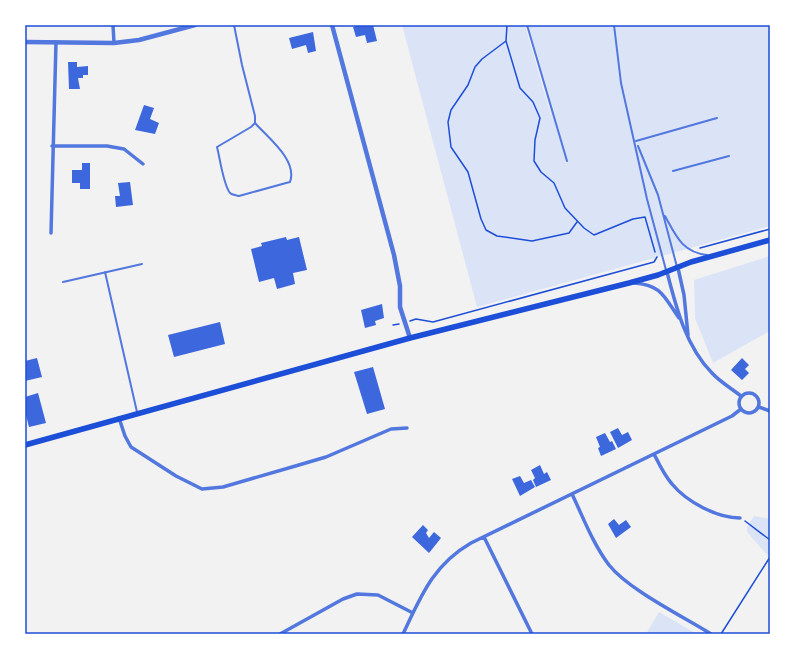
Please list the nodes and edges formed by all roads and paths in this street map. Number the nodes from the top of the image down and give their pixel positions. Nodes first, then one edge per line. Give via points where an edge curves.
1 (113, 25) edge
2 (194, 25) edge
3 (234, 25) edge
4 (332, 25) edge
5 (527, 25) edge
6 (614, 25) edge
7 (506, 41) dead end
8 (25, 42) edge
9 (56, 42) junction
10 (114, 43) junction
11 (717, 118) dead end
12 (255, 123) junction
13 (636, 142) junction
14 (52, 146) junction
15 (729, 156) dead end
16 (567, 161) dead end
17 (143, 164) dead end
18 (673, 170) dead end
19 (662, 211) junction
20 (577, 222) dead end
21 (770, 229) edge
22 (51, 233) dead end
23 (770, 240) edge
24 (695, 248) dead end
25 (713, 256) junction
26 (657, 258) dead end
27 (142, 264) dead end
28 (678, 268) junction
29 (105, 272) junction
30 (667, 272) junction
31 (63, 282) dead end
32 (629, 283) junction
33 (410, 320) dead end
34 (680, 320) junction
35 (688, 336) junction
36 (410, 338) junction
37 (741, 396) junction
38 (759, 407) junction
39 (741, 409) junction
40 (770, 412) edge
41 (137, 413) junction
42 (119, 418) junction
43 (407, 428) dead end
44 (25, 445) edge
45 (654, 454) junction
46 (572, 494) junction
47 (740, 518) joint
48 (484, 537) junction
49 (770, 540) edge
50 (770, 557) edge
51 (413, 613) junction
52 (280, 634) edge
53 (403, 634) edge
54 (532, 634) edge
55 (710, 634) edge
56 (721, 634) edge

1 - 10 street
2 - 10 street via 139,40
3 - 12 lane via 255,112
4 - 36 street via 394,256 400,286 400,307
5 - 16 lane
6 - 13 lane via 621,83
7 - 20 path via 475,67 468,85 451,110 448,122 451,146 468,172 486,230 502,237 532,241 569,233
8 - 9 street
9 - 10 street
9 - 14 street
11 - 13 lane
12 - 12 lane via 283,151 292,179 286,184 239,196 233,195 226,184 217,146
13 - 19 lane via 658,194
13 - 30 lane via 647,199
14 - 17 street via 107,146 124,149
14 - 22 street
15 - 18 lane
19 - 25 lane via 684,246 695,254
19 - 28 lane
21 - 24 path
23 - 25 main road
25 - 28 main road
26 - 33 path via 654,262 433,322
27 - 29 lane
28 - 30 main road
28 - 35 street via 684,295
29 - 31 lane
29 - 41 lane
30 - 32 main road
30 - 34 street
32 - 34 street via 648,284 659,290
32 - 36 main road
34 - 35 street
35 - 37 street via 699,357 711,372 720,382
36 - 41 main road
37 - 38 street via 747,392 756,395
37 - 39 street
38 - 39 street via 750,413
38 - 40 street
39 - 45 street via 732,416
41 - 42 main road
42 - 43 street via 131,447 176,476 202,489 223,487 326,457 391,429
42 - 44 main road
45 - 46 street
45 - 47 street via 667,478 682,494 713,513 727,518
46 - 48 street
46 - 55 street via 601,552 614,571 627,583
47 - 49 path
48 - 51 street via 455,553 441,566 426,586
48 - 54 street
50 - 56 path
51 - 52 street via 378,595 357,594 343,599
51 - 53 street

